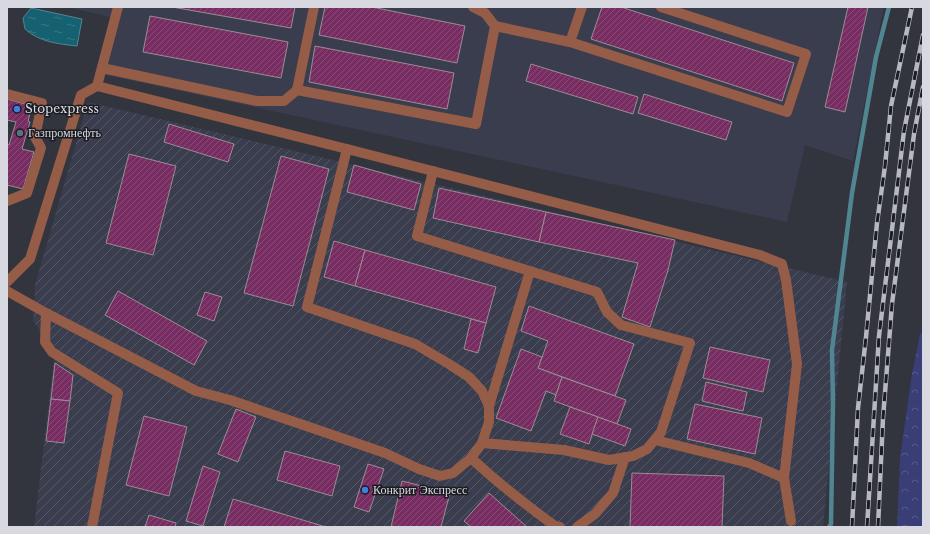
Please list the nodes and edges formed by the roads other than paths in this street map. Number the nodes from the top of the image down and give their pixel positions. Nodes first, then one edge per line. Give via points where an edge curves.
1 (118, 7) edge
2 (314, 7) edge
3 (473, 7) edge
4 (582, 7) edge
5 (661, 7) edge
6 (486, 10) edge
7 (495, 26) junction
8 (570, 42) junction
9 (102, 68) junction
10 (97, 86) junction
11 (296, 90) junction
12 (7, 94) edge
13 (347, 149) junction
14 (433, 171) junction
15 (7, 200) edge
16 (530, 271) junction
17 (7, 282) edge
18 (7, 291) edge
19 (46, 313) junction
20 (489, 406) junction
21 (655, 440) junction
22 (482, 443) junction
23 (625, 457) junction
24 (471, 458) junction
25 (784, 478) junction
26 (791, 521) dead end
27 (92, 527) edge
28 (560, 527) edge
29 (577, 527) edge

1 - 9 lane
2 - 11 lane
3 - 6 lane
4 - 8 lane
5 - 8 lane via 806,54 787,112
6 - 7 lane
7 - 8 lane
7 - 11 lane via 476,124
9 - 10 lane
9 - 11 lane via 257,101 284,101
10 - 13 lane
10 - 17 lane via 81,95 30,259
12 - 15 lane via 42,103 35,137 41,148 27,194
13 - 14 lane
13 - 20 lane via 307,307 415,344 469,377 482,391
14 - 16 lane via 417,236
14 - 25 lane via 760,255 782,264 797,364
16 - 20 lane
16 - 21 lane via 597,292 607,312 621,325 690,343 661,432
18 - 19 lane
19 - 24 lane via 196,391 230,400 385,453 419,469 440,476 453,473
19 - 27 lane via 45,342 52,352 118,393
20 - 22 lane via 489,422
21 - 23 lane via 647,449
21 - 25 lane via 749,463
22 - 23 lane via 564,450 609,460
22 - 24 lane
23 - 29 lane via 613,493 595,514
24 - 28 lane via 494,480 555,526
25 - 26 lane

